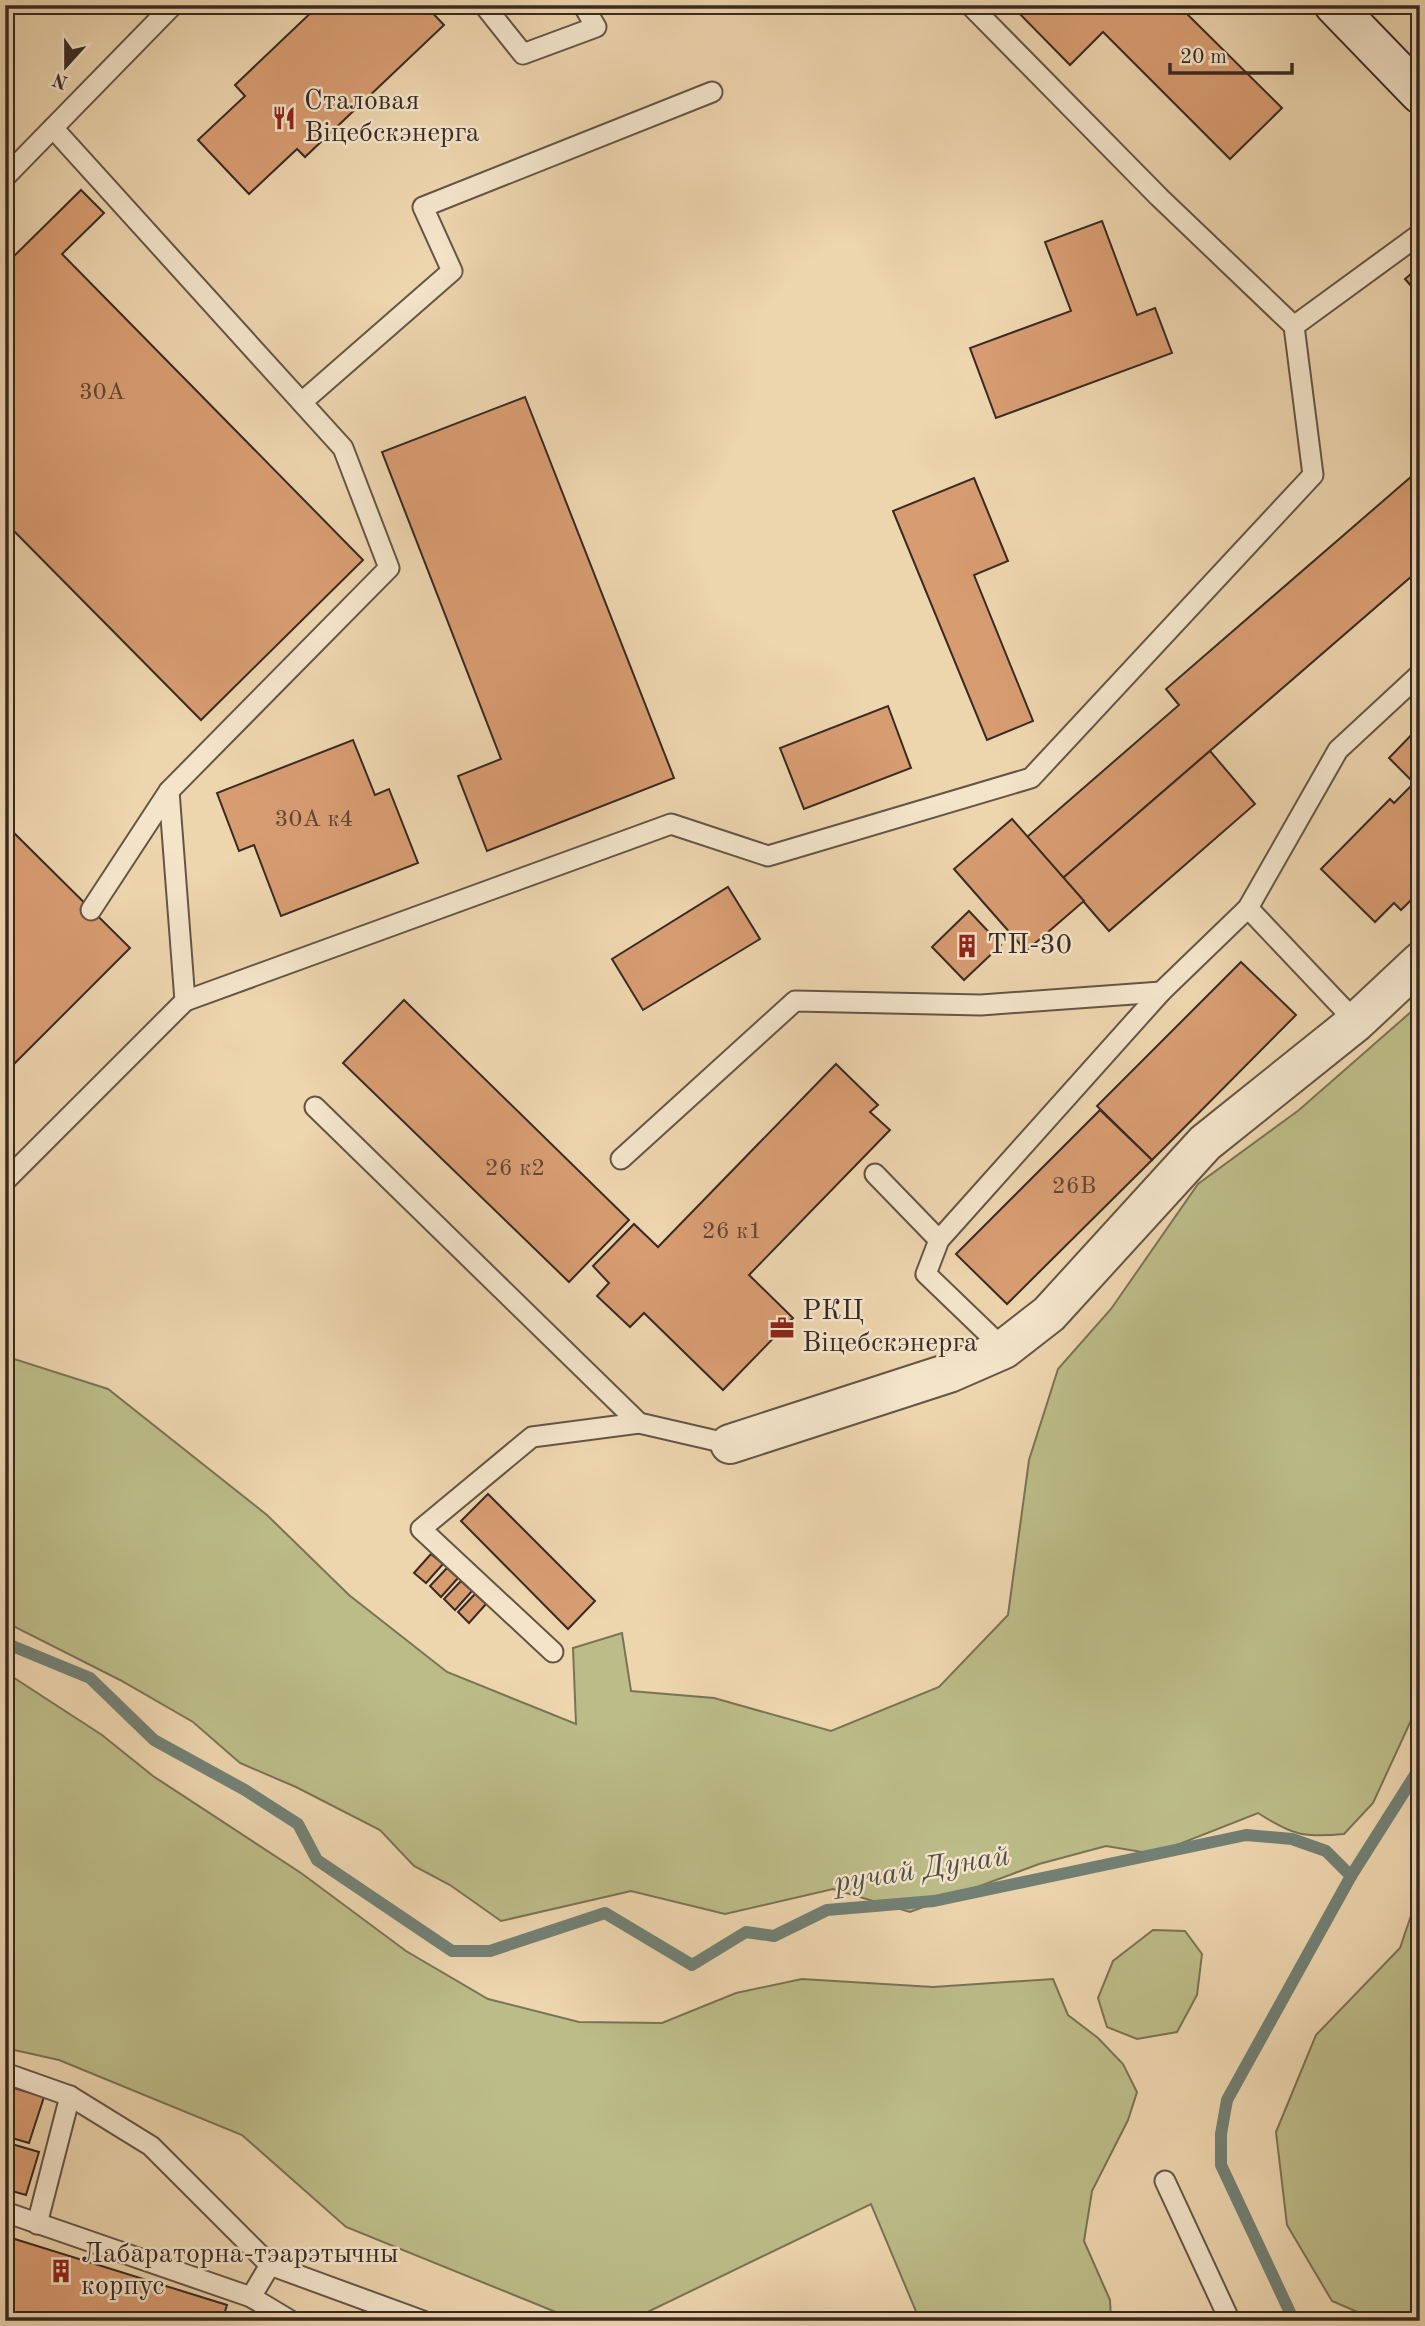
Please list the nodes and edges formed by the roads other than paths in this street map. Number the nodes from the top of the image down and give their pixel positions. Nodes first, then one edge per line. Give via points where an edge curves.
1 (173, 5) edge
2 (485, 5) edge
3 (583, 5) edge
4 (970, 5) edge
5 (1334, 5) edge
6 (712, 92) dead end
7 (1420, 94) edge
8 (53, 128) junction
9 (5, 177) edge
10 (1420, 234) edge
11 (1294, 326) junction
12 (302, 402) junction
13 (1420, 674) edge
14 (169, 791) junction
15 (1248, 908) junction
16 (91, 910) dead end
17 (1420, 962) edge
18 (1161, 992) junction
19 (185, 1000) junction
20 (1356, 1022) junction
21 (315, 1107) dead end
22 (621, 1159) dead end
23 (875, 1174) dead end
24 (5, 1181) edge
25 (939, 1240) junction
26 (1004, 1349) junction
27 (639, 1423) junction
28 (730, 1444) joint
29 (553, 1652) dead end
30 (5, 2073) edge
31 (70, 2096) junction
32 (1166, 2181) dead end
33 (5, 2212) edge
34 (37, 2224) junction
35 (270, 2265) junction
36 (251, 2297) junction
37 (291, 2321) edge
38 (423, 2321) edge
39 (1230, 2321) edge

1 - 8 lane
2 - 3 lane via 523,54 596,27
4 - 11 lane
5 - 7 street
6 - 12 lane via 423,207 452,271
8 - 9 lane
8 - 12 lane
10 - 11 lane
11 - 19 lane via 1313,475 1031,778 768,856 671,824
12 - 14 lane via 343,448 389,568
13 - 15 lane via 1338,750
14 - 16 lane
14 - 19 lane
15 - 18 lane
15 - 20 lane
17 - 20 street
18 - 22 lane via 981,1005 795,1001
18 - 25 lane
19 - 24 lane
20 - 26 street via 1205,1143 1049,1314
21 - 27 lane
23 - 25 lane
25 - 26 lane via 926,1274
26 - 28 street via 949,1373
27 - 28 lane
27 - 29 lane via 533,1437 421,1529
30 - 31 lane
31 - 34 lane
31 - 35 lane via 151,2147
32 - 39 lane
33 - 34 lane
34 - 36 lane
35 - 36 lane
35 - 38 lane
36 - 37 lane

